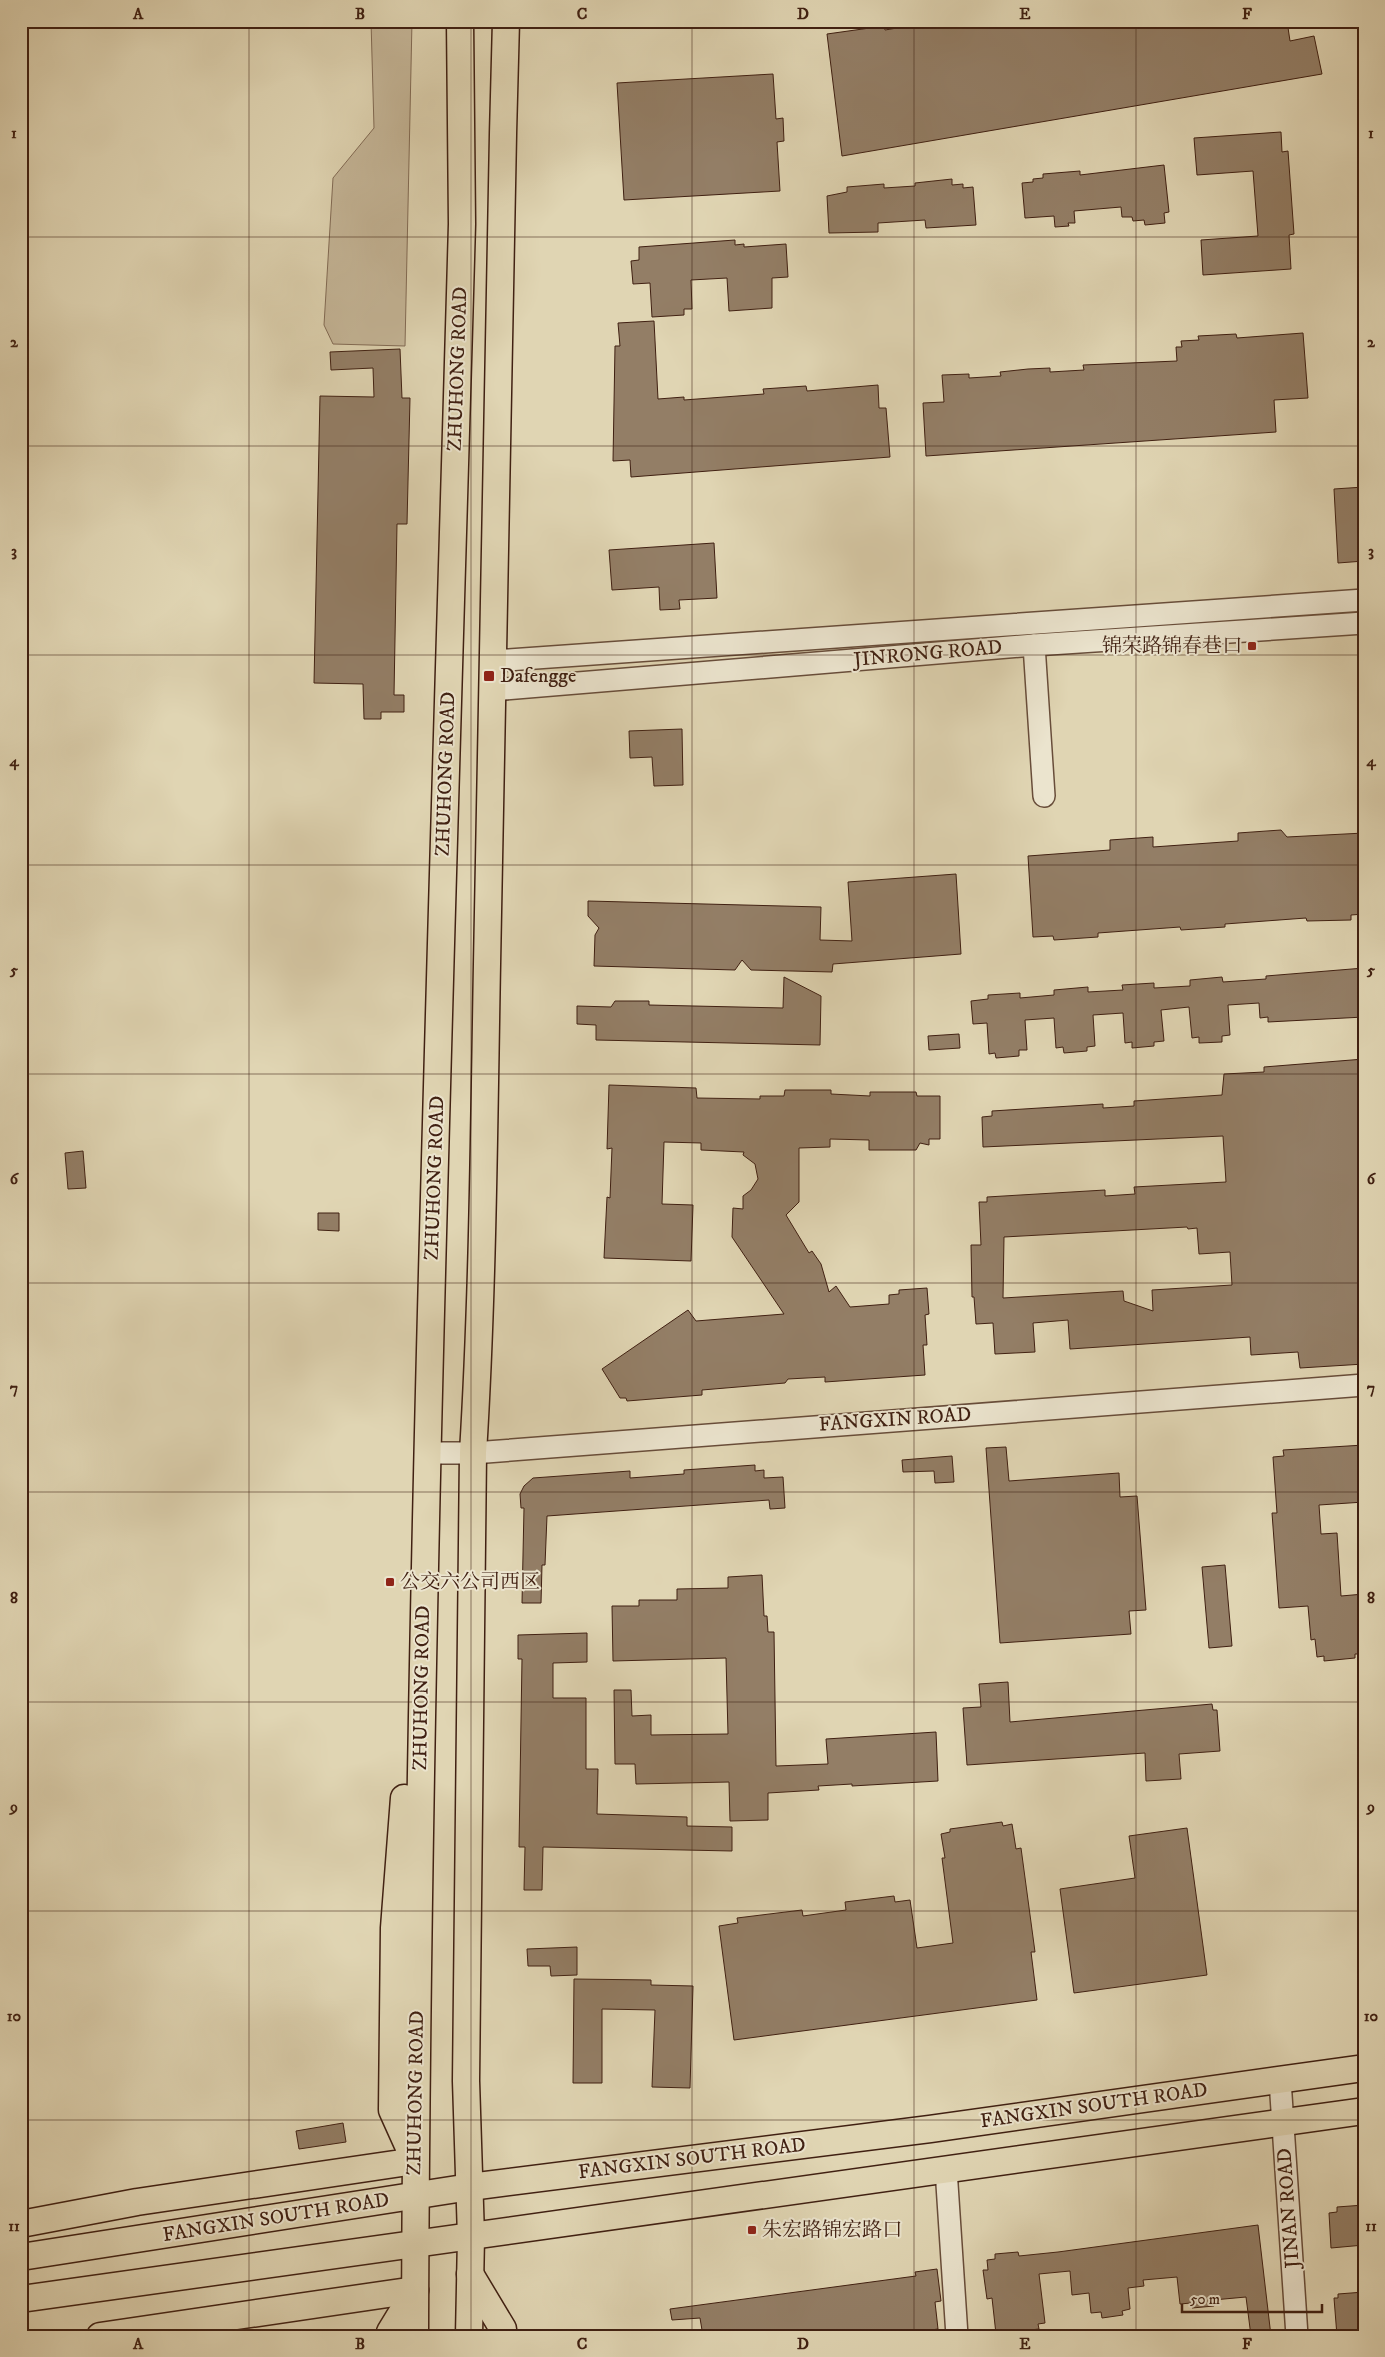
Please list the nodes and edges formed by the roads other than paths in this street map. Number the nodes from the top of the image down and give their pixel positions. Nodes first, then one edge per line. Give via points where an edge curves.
1 (460, 21) edge
2 (506, 21) edge
3 (1364, 600) edge
4 (1364, 623) edge
5 (1034, 645) junction
6 (494, 661) junction
7 (493, 690) junction
8 (1044, 796) dead end
9 (1364, 1385) edge
10 (427, 1453) junction
11 (473, 1453) junction
12 (1364, 2068) edge
13 (1280, 2080) junction
14 (1364, 2111) edge
15 (1283, 2122) junction
16 (415, 2161) junction
17 (946, 2169) junction
18 (470, 2187) junction
19 (415, 2196) junction
20 (21, 2224) edge
21 (471, 2237) junction
22 (415, 2245) junction
23 (21, 2257) edge
24 (470, 2274) junction
25 (415, 2290) junction
26 (21, 2299) edge
27 (100, 2336) edge
28 (390, 2336) edge
29 (415, 2336) edge
30 (469, 2336) edge
31 (502, 2336) edge
32 (957, 2336) edge
33 (1297, 2336) edge

1 - 10 main road, ZHUHONG ROAD via 462,224
2 - 6 main road, ZHUHONG ROAD
3 - 6 street, JINRONG ROAD
4 - 5 street, JINRONG ROAD
5 - 7 street, JINRONG ROAD
5 - 8 street
6 - 7 main road, ZHUHONG ROAD
7 - 11 main road, ZHUHONG ROAD via 479,1336
9 - 11 street, FANGXIN ROAD
10 - 11 street, FANGXIN ROAD
10 - 16 main road, ZHUHONG ROAD
11 - 18 main road, ZHUHONG ROAD via 466,2071
12 - 13 main road, FANGXIN SOUTH ROAD
13 - 15 street, JINAN ROAD
13 - 18 main road, FANGXIN SOUTH ROAD via 930,2129
14 - 15 main road, FANGXIN SOUTH ROAD
15 - 17 main road, FANGXIN SOUTH ROAD
15 - 33 street, JINAN ROAD
16 - 19 main road, ZHUHONG ROAD
16 - 20 main road via 137,2202
17 - 21 main road, FANGXIN SOUTH ROAD
17 - 32 street
18 - 19 main road, FANGXIN SOUTH ROAD
18 - 21 main road, ZHUHONG ROAD
19 - 22 main road, ZHUHONG ROAD
19 - 23 main road, FANGXIN SOUTH ROAD
21 - 22 main road, FANGXIN SOUTH ROAD
21 - 24 main road, ZHUHONG ROAD
22 - 25 main road, ZHUHONG ROAD
22 - 26 main road, FANGXIN SOUTH ROAD
24 - 30 main road, ZHUHONG ROAD
24 - 31 main road via 503,2329
25 - 27 main road
25 - 28 main road
25 - 29 main road, ZHUHONG ROAD

